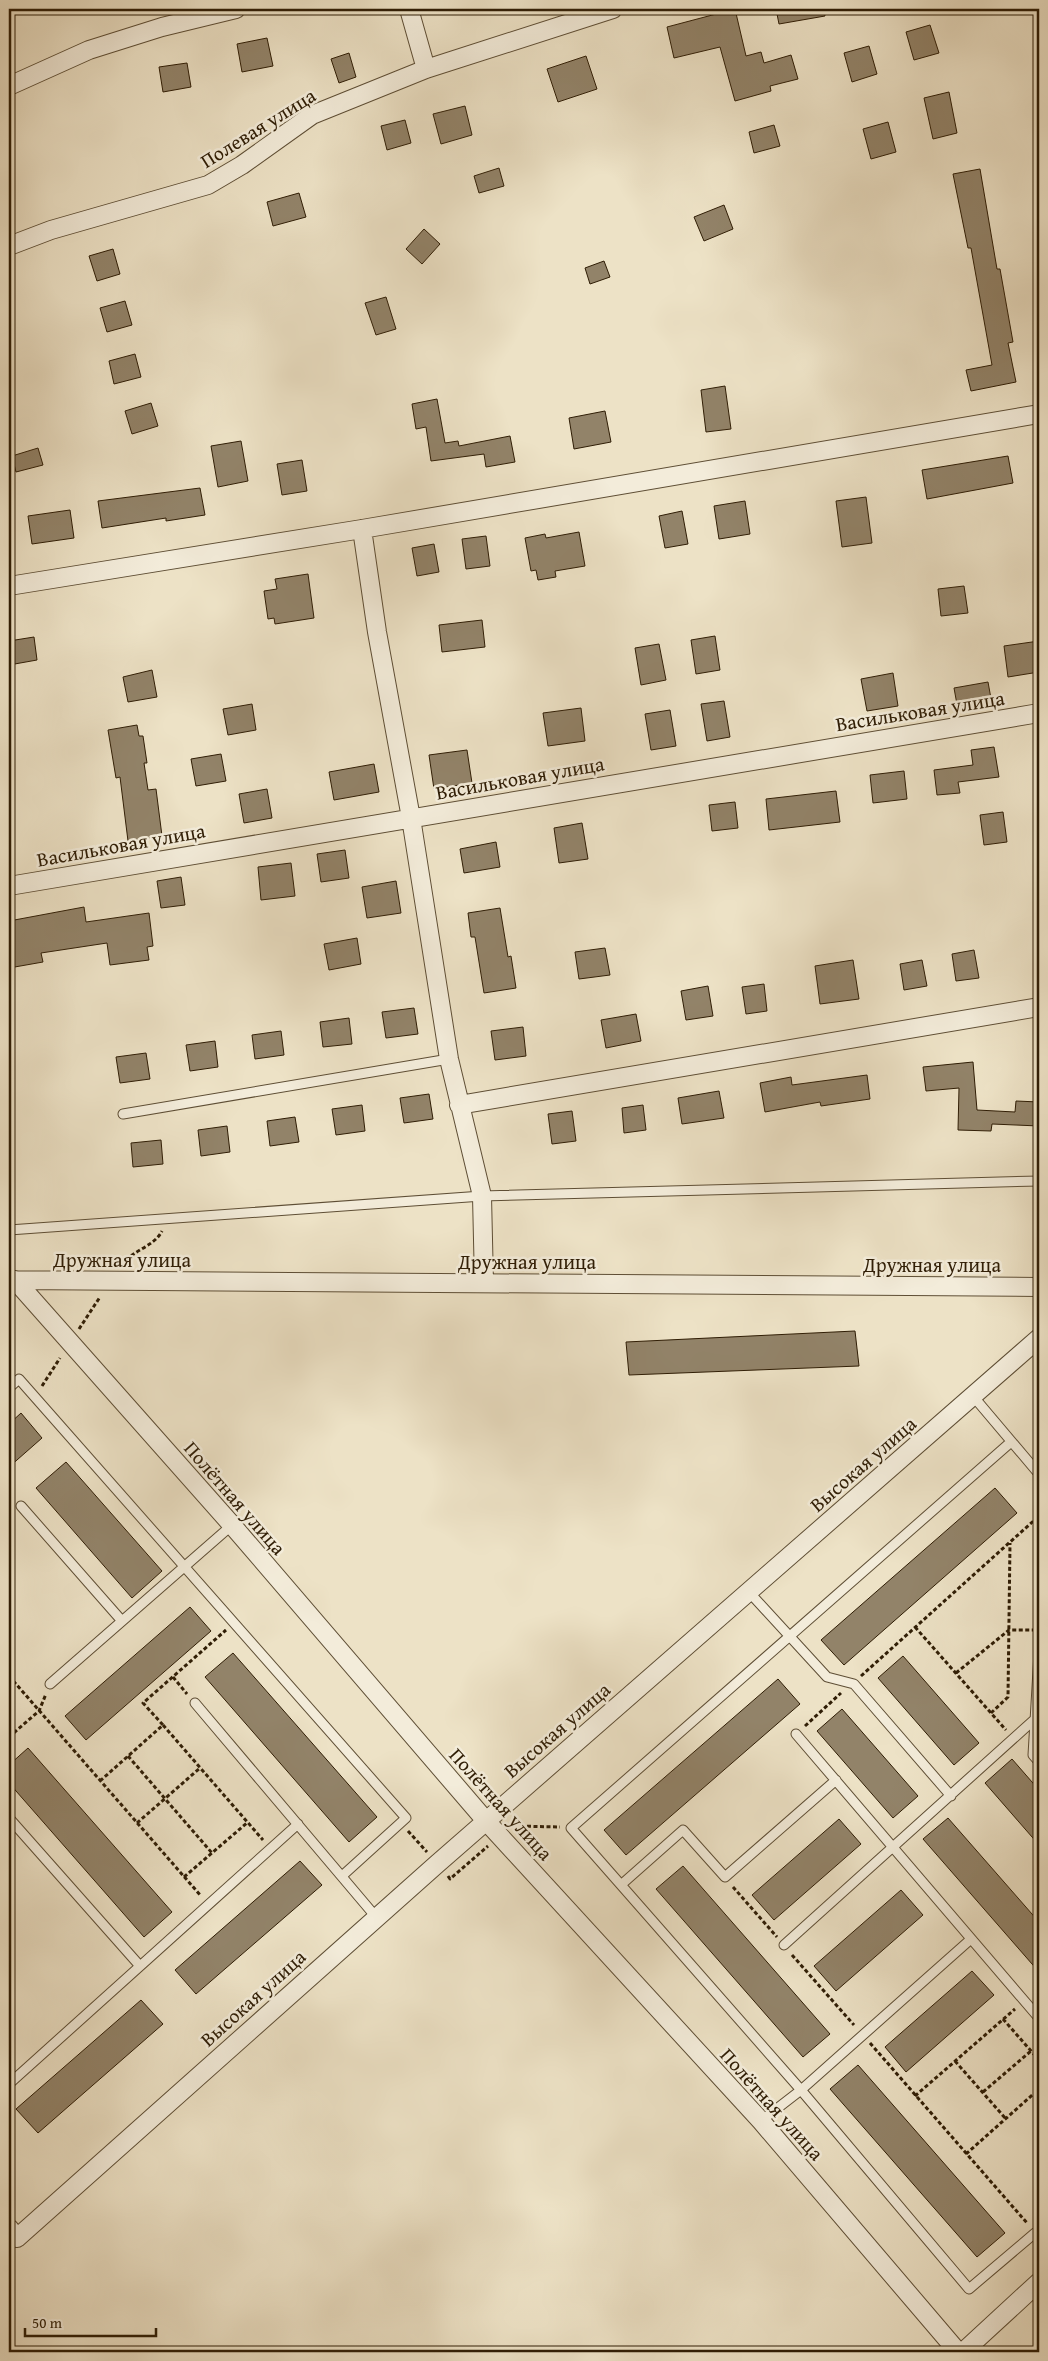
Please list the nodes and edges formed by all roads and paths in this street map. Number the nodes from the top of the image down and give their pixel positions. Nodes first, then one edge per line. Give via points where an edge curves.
1 (236, 9) edge
2 (409, 9) edge
3 (613, 9) edge
4 (426, 69) junction
5 (9, 86) edge
6 (9, 246) edge
7 (1039, 414) edge
8 (362, 529) junction
9 (9, 586) edge
10 (1039, 713) edge
11 (411, 818) junction
12 (9, 886) edge
13 (1039, 1007) edge
14 (449, 1059) junction
15 (459, 1105) junction
16 (123, 1114) dead end
17 (1039, 1181) edge
18 (482, 1196) junction
19 (168, 1220) junction
20 (9, 1230) edge
21 (111, 1281) junction
22 (12, 1283) edge
23 (484, 1283) junction
24 (1039, 1287) edge
25 (1039, 1338) edge
26 (70, 1343) junction
27 (9, 1388) edge
28 (34, 1396) junction
29 (973, 1396) junction
30 (1011, 1442) junction
31 (1039, 1474) edge
32 (22, 1506) dead end
33 (1039, 1516) edge
34 (232, 1525) junction
35 (1010, 1542) junction
36 (184, 1567) junction
37 (749, 1592) junction
38 (122, 1621) junction
39 (234, 1623) junction
40 (915, 1627) junction
41 (1009, 1630) junction
42 (1039, 1630) edge
43 (788, 1636) junction
44 (1039, 1653) edge
45 (956, 1673) junction
46 (9, 1676) edge
47 (173, 1677) junction
48 (50, 1684) joint
49 (852, 1684) junction
50 (195, 1703) joint
51 (39, 1711) junction
52 (991, 1713) junction
53 (1035, 1719) junction
54 (163, 1725) junction
55 (796, 1734) joint
56 (9, 1737) edge
57 (1014, 1739) junction
58 (128, 1756) junction
59 (1039, 1762) edge
60 (200, 1768) junction
61 (836, 1780) junction
62 (100, 1781) junction
63 (951, 1796) junction
64 (165, 1798) junction
65 (9, 1818) edge
66 (486, 1821) junction
67 (248, 1822) junction
68 (137, 1823) junction
69 (298, 1824) junction
70 (893, 1847) junction
71 (271, 1848) junction
72 (212, 1853) junction
73 (342, 1876) junction
74 (184, 1877) junction
75 (725, 1877) junction
76 (622, 1884) junction
77 (208, 1905) junction
78 (376, 1917) junction
79 (971, 1939) junction
80 (784, 1945) junction
81 (140, 1966) junction
82 (1024, 2000) junction
83 (1039, 2018) edge
84 (1003, 2019) junction
85 (862, 2035) junction
86 (1031, 2051) junction
87 (1039, 2060) edge
88 (955, 2061) junction
89 (1039, 2066) edge
90 (9, 2084) edge
91 (801, 2090) junction
92 (1039, 2090) edge
93 (982, 2092) junction
94 (916, 2096) junction
95 (1006, 2119) junction
96 (761, 2122) junction
97 (966, 2154) junction
98 (13, 2233) edge
99 (1036, 2233) joint
100 (1039, 2282) edge
101 (958, 2352) edge
102 (963, 2352) edge

1 - 5 street via 88,50
2 - 4 street
3 - 4 street, Полевая улица
4 - 6 street, Полевая улица via 312,115 208,185 51,230
7 - 8 street
8 - 9 street
8 - 11 street
10 - 11 street, Васильковая улица
11 - 12 street, Васильковая улица
11 - 14 street
13 - 15 street
14 - 15 street
14 - 16 lane
15 - 18 street
17 - 18 lane
18 - 19 lane
18 - 23 street
19 - 20 lane
19 - 21 path via 158,1239 127,1257
21 - 22 street, Дружная улица
21 - 23 street, Дружная улица
21 - 26 path
22 - 26 street, Полётная улица
23 - 24 street, Дружная улица
25 - 29 street, Высокая улица
26 - 28 path
26 - 34 street, Полётная улица
27 - 28 lane via 19,1379
28 - 36 lane
29 - 30 lane
29 - 37 street, Высокая улица
30 - 31 lane
30 - 43 lane
32 - 38 lane
33 - 35 path
34 - 36 lane
34 - 66 street, Полётная улица
35 - 40 path
35 - 41 path
36 - 38 lane
36 - 39 lane
37 - 43 lane
37 - 66 street, Высокая улица
38 - 48 lane
39 - 47 path
39 - 73 lane via 406,1818
40 - 45 path
40 - 49 path
41 - 42 path
41 - 45 path
41 - 52 path via 1008,1697
43 - 49 lane via 827,1677
43 - 76 lane via 572,1828
44 - 53 lane
45 - 52 path
46 - 51 path
47 - 50 path
47 - 54 path via 143,1703
48 - 51 path
49 - 55 path
49 - 63 lane
50 - 69 lane
51 - 56 path
51 - 62 path
52 - 57 path
53 - 57 lane
53 - 59 lane via 1033,1755
54 - 58 path
54 - 60 path
55 - 61 lane
57 - 63 lane
58 - 62 path
58 - 64 path
60 - 64 path
60 - 67 path
61 - 70 lane
61 - 75 lane
62 - 68 path
63 - 70 lane
64 - 68 path
64 - 72 path
65 - 81 lane
66 - 78 street, Высокая улица
66 - 96 street, Полётная улица
67 - 71 path
67 - 72 path
68 - 74 path
69 - 71 lane
69 - 73 lane
70 - 79 lane
70 - 80 lane
71 - 77 lane
72 - 74 path
73 - 78 lane
74 - 77 path
75 - 76 lane via 684,1830
75 - 80 path
76 - 91 lane
77 - 81 lane
78 - 98 street, Высокая улица
79 - 82 lane
79 - 85 lane
80 - 85 path
81 - 90 lane
82 - 83 lane
82 - 84 path
84 - 86 path
84 - 88 path
85 - 91 lane
85 - 94 path
86 - 87 path
86 - 93 path
87 - 89 path
88 - 93 path
88 - 94 path
91 - 96 lane
91 - 99 lane via 969,2289
92 - 95 path
93 - 95 path
94 - 97 path
95 - 97 path
96 - 101 street, Полётная улица
97 - 99 path
100 - 102 street

